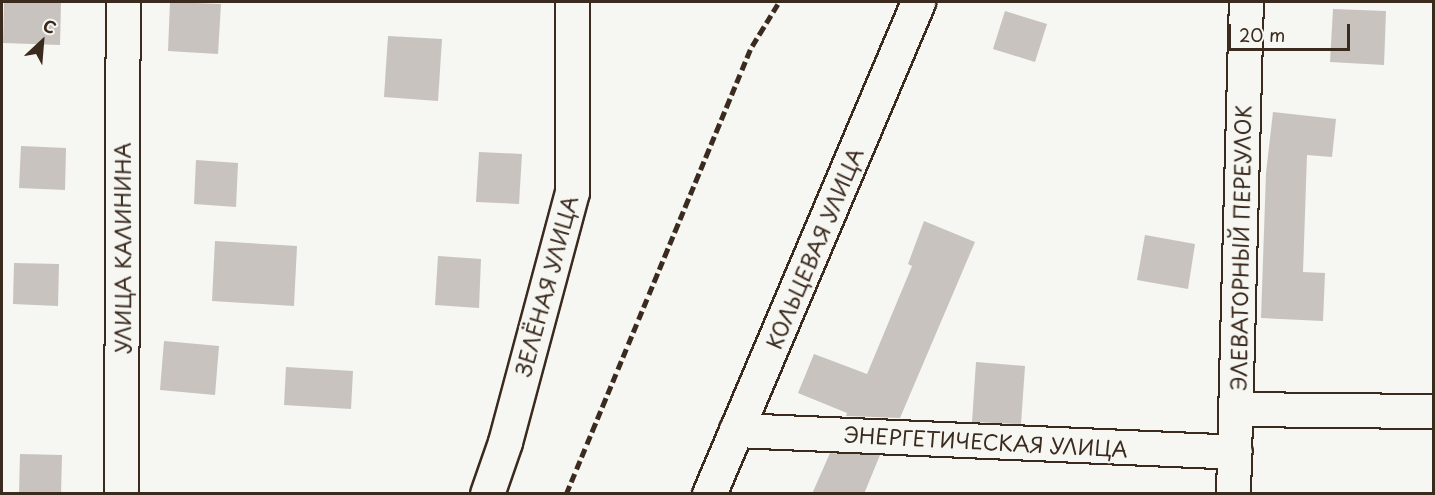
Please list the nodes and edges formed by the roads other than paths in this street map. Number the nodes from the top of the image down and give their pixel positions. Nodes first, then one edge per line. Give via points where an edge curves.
1 (123, 2) edge
2 (572, 2) edge
3 (918, 2) edge
4 (1246, 2) edge
5 (1236, 409) junction
6 (1434, 411) edge
7 (736, 430) junction
8 (1236, 452) junction
9 (121, 494) edge
10 (487, 494) edge
11 (709, 494) edge
12 (1233, 494) edge

1 - 9 street, УЛИЦА КАЛИНИНА
2 - 10 street, ЗЕЛЁНАЯ УЛИЦА via 572,192 505,442
3 - 7 street, КОЛЬЦЕВАЯ УЛИЦА
4 - 5 street, ЭЛЕВАТОРНЫЙ ПЕРЕУЛОК
5 - 6 street
5 - 8 street, ЭЛЕВАТОРНЫЙ ПЕРЕУЛОК
7 - 8 street, ЭНЕРГЕТИЧЕСКАЯ УЛИЦА
7 - 11 street, КОЛЬЦЕВАЯ УЛИЦА
8 - 12 street, ЭЛЕВАТОРНЫЙ ПЕРЕУЛОК

